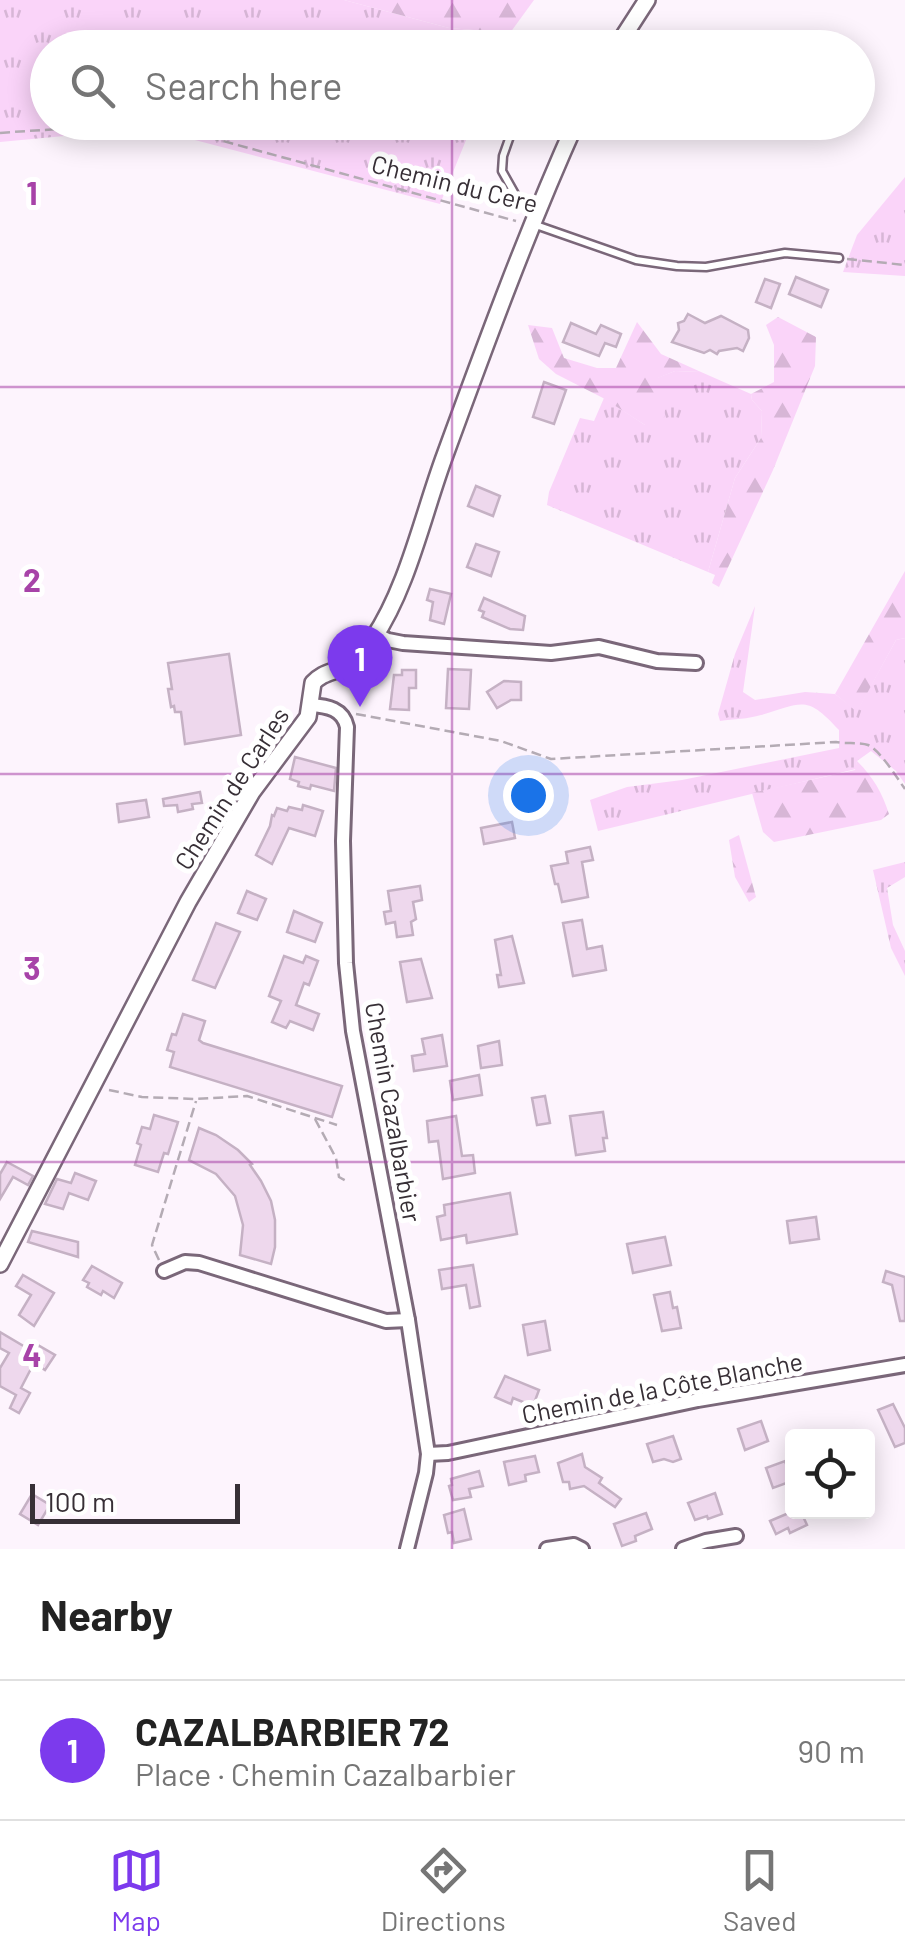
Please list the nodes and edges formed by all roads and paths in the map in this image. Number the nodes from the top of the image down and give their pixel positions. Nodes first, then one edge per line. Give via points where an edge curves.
1 (646, 0) edge
2 (627, 30) edge
3 (30, 131) edge
4 (0, 133) edge
5 (219, 140) edge
6 (509, 140) edge
7 (568, 140) edge
8 (534, 220) junction
9 (839, 258) joint
10 (905, 266) edge
11 (376, 634) junction
12 (696, 664) dead end
13 (310, 705) junction
14 (345, 717) junction
15 (905, 789) edge
16 (93, 1083) junction
17 (196, 1100) junction
18 (314, 1118) junction
19 (337, 1125) dead end
20 (348, 1182) dead end
21 (0, 1264) edge
22 (164, 1271) joint
23 (408, 1320) junction
24 (905, 1365) edge
25 (428, 1454) junction
26 (736, 1536) dead end
27 (407, 1549) edge
28 (546, 1549) edge
29 (582, 1549) edge
30 (683, 1549) edge

1 - 2 street
3 - 4 path, Chemin du Cere
5 - 8 path, Chemin du Cere via 500,219
6 - 8 lane via 502,171
7 - 8 street, Chemin de Carles
8 - 9 lane, Chemin du Cere via 636,260 677,266 785,253
8 - 11 street, Chemin de Carles via 400,586
9 - 10 path
11 - 12 street via 403,643 520,652 598,647
11 - 13 street, Chemin de Carles via 352,661 317,678
13 - 14 street
13 - 16 street, Chemin de Carles via 188,902
14 - 15 path via 501,741 551,759 863,744
14 - 23 street, Chemin Cazalbarbier via 348,980
16 - 17 path via 120,1093
16 - 21 street, Chemin de Carles
17 - 18 path via 247,1096
17 - 22 path via 152,1244
18 - 19 path
18 - 20 path via 339,1177
22 - 23 street via 199,1264 386,1321
23 - 25 street, Chemin Cazalbarbier
24 - 25 street, Chemin de la Côte Blanche
25 - 27 street, Chemin Cazalbarbier
26 - 30 street
28 - 29 street

